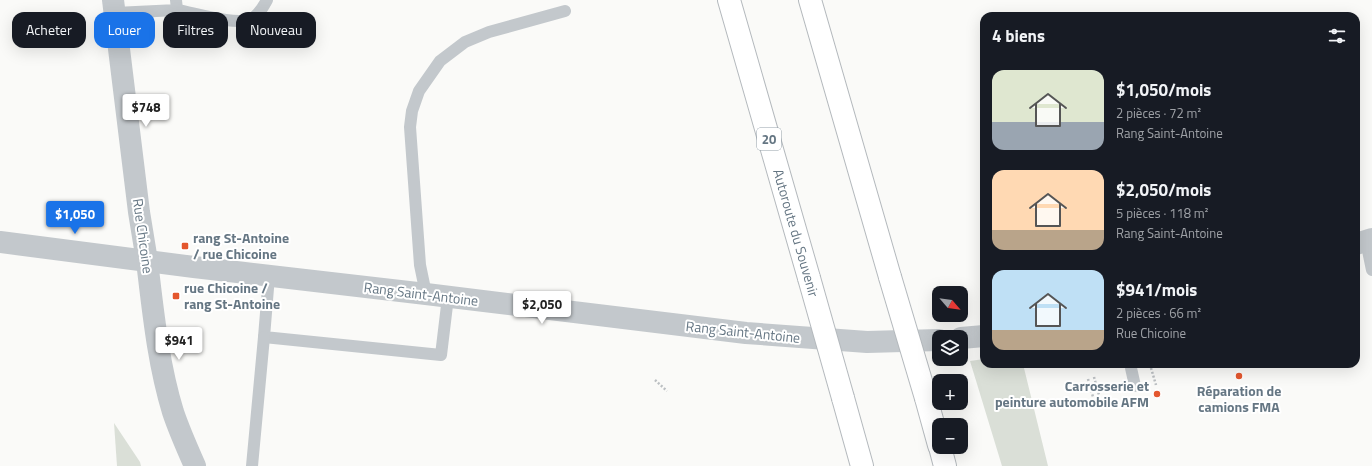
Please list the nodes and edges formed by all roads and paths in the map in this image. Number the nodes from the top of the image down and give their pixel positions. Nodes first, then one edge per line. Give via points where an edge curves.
1 (267, 0) edge
2 (728, 0) edge
3 (810, 0) edge
4 (177, 5) edge
5 (114, 7) edge
6 (565, 11) dead end
7 (0, 242) edge
8 (1364, 242) edge
9 (147, 261) junction
10 (1372, 270) edge
11 (269, 276) junction
12 (426, 294) junction
13 (448, 297) junction
14 (980, 336) edge
15 (264, 337) junction
16 (968, 337) edge
17 (932, 340) edge
18 (1131, 368) dead end
19 (1151, 368) edge
20 (1094, 377) dead end
21 (1088, 379) dead end
22 (655, 380) dead end
23 (1156, 385) dead end
24 (1135, 386) dead end
25 (667, 391) dead end
26 (1099, 395) dead end
27 (1093, 397) dead end
28 (932, 420) edge
29 (941, 454) edge
30 (195, 466) edge
31 (252, 466) edge
32 (862, 466) edge
33 (945, 466) edge

1 - 4 lane via 259,13 251,19 232,21
2 - 32 highway, Autoroute du Souvenir / 20, bridge
3 - 28 highway, bridge
4 - 5 lane
5 - 9 street, Rue Chicoine
6 - 12 lane via 489,32 465,42 440,61 419,92 412,111 410,127 420,265
7 - 9 street, Rang Saint-Antoine
8 - 10 lane
9 - 11 street, Rang Saint-Antoine
9 - 30 street, Rue Chicoine via 158,343 173,412
11 - 12 street, Rang Saint-Antoine
11 - 15 lane
12 - 13 street, Rang Saint-Antoine
13 - 15 lane via 441,355
13 - 17 street, Rang Saint-Antoine via 753,334 867,342
14 - 16 street
15 - 31 lane
18 - 24 lane
19 - 23 path
20 - 26 path
21 - 27 path
22 - 25 path
29 - 33 highway

